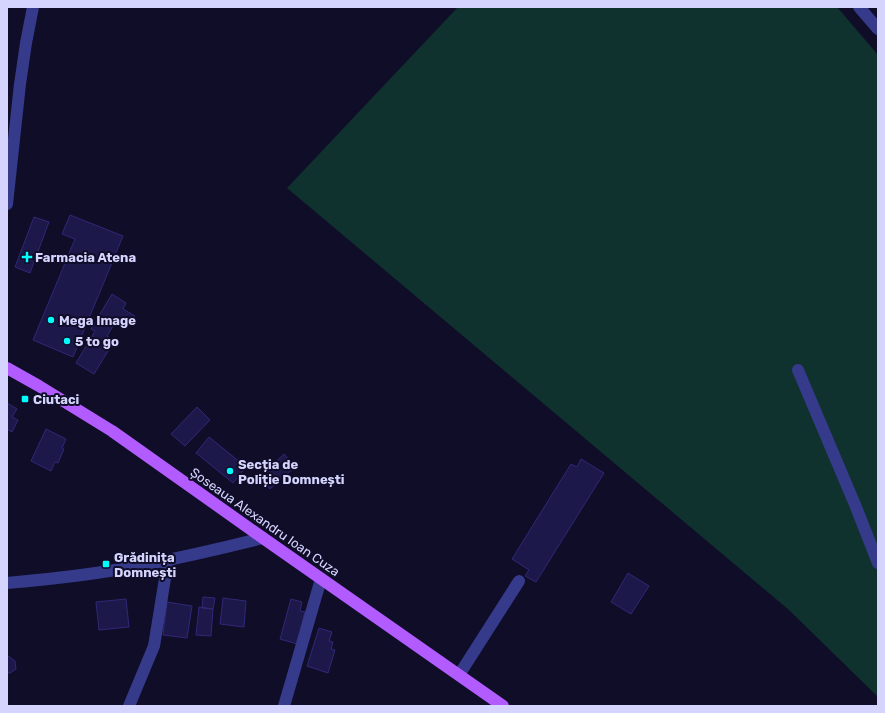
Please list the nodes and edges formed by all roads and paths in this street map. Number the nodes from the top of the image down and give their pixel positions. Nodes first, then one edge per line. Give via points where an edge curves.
1 (33, 7) edge
2 (859, 7) edge
3 (878, 29) edge
4 (7, 204) edge
5 (7, 368) edge
6 (798, 370) dead end
7 (263, 538) junction
8 (168, 560) junction
9 (878, 563) edge
10 (321, 579) junction
11 (519, 581) dead end
12 (7, 583) edge
13 (458, 675) junction
14 (129, 706) edge
15 (284, 706) edge
16 (503, 706) edge

1 - 4 street via 22,70
2 - 3 street
5 - 7 main road, Șoseaua Alexandru Ioan Cuza via 112,431
6 - 9 street
7 - 8 street
7 - 10 main road, Șoseaua Alexandru Ioan Cuza
8 - 12 street via 51,580
8 - 14 street via 154,646
10 - 13 main road, Șoseaua Alexandru Ioan Cuza
10 - 15 street
11 - 13 street
13 - 16 main road, Șoseaua Alexandru Ioan Cuza

